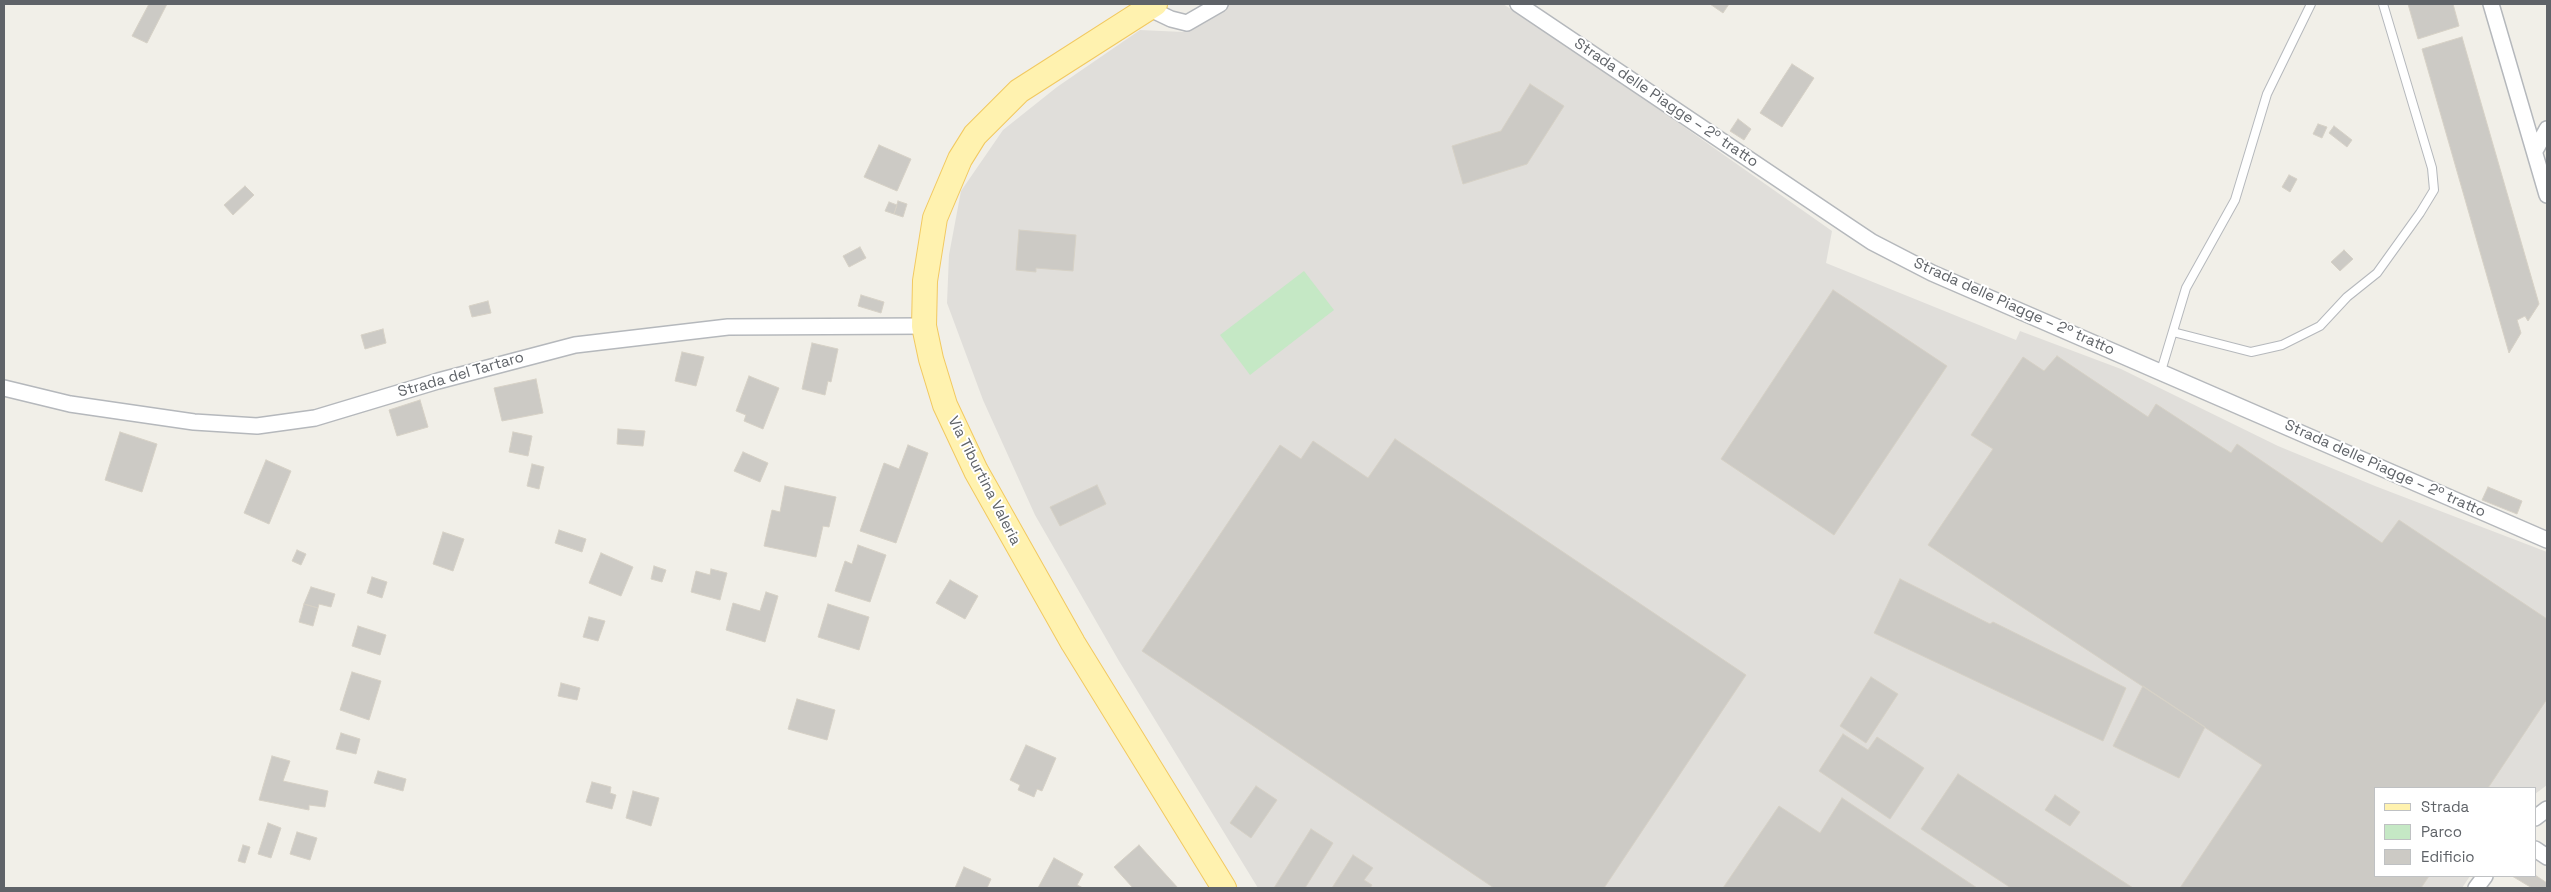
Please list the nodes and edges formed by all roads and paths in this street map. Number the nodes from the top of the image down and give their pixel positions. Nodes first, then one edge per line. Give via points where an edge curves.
1 (1220, 4) edge
2 (1518, 4) edge
3 (2310, 4) edge
4 (2383, 4) edge
5 (2491, 4) edge
6 (1152, 6) edge
7 (2547, 129) edge
8 (2535, 151) junction
9 (2547, 195) edge
10 (924, 326) junction
11 (2173, 332) junction
12 (2161, 371) junction
13 (4, 388) edge
14 (2547, 540) edge
15 (2547, 809) edge
16 (2536, 817) edge
17 (2536, 850) edge
18 (2547, 857) edge
19 (2484, 877) edge
20 (1224, 888) edge
21 (2476, 888) edge

1 - 6 street via 1187,23 1170,19
2 - 12 street, Strada delle Piagge – 2º tratto via 1872,242 1932,273
3 - 11 lane via 2266,94 2235,200 2186,288
4 - 11 lane via 2432,168 2434,190 2420,213 2377,273 2347,296 2320,326 2282,346 2251,352
5 - 8 street
6 - 10 main road, Via Tiburtina Valeria via 1018,91 975,135 960,160 935,218 925,281
7 - 8 street
8 - 9 street
10 - 13 street, Strada del Tartaro via 728,328 575,345 315,418 257,426 208,424 120,411
10 - 20 main road, Via Tiburtina Valeria via 945,405 980,478 1078,651
11 - 12 lane
12 - 14 street, Strada delle Piagge – 2º tratto
15 - 16 street
17 - 18 street
19 - 21 street

